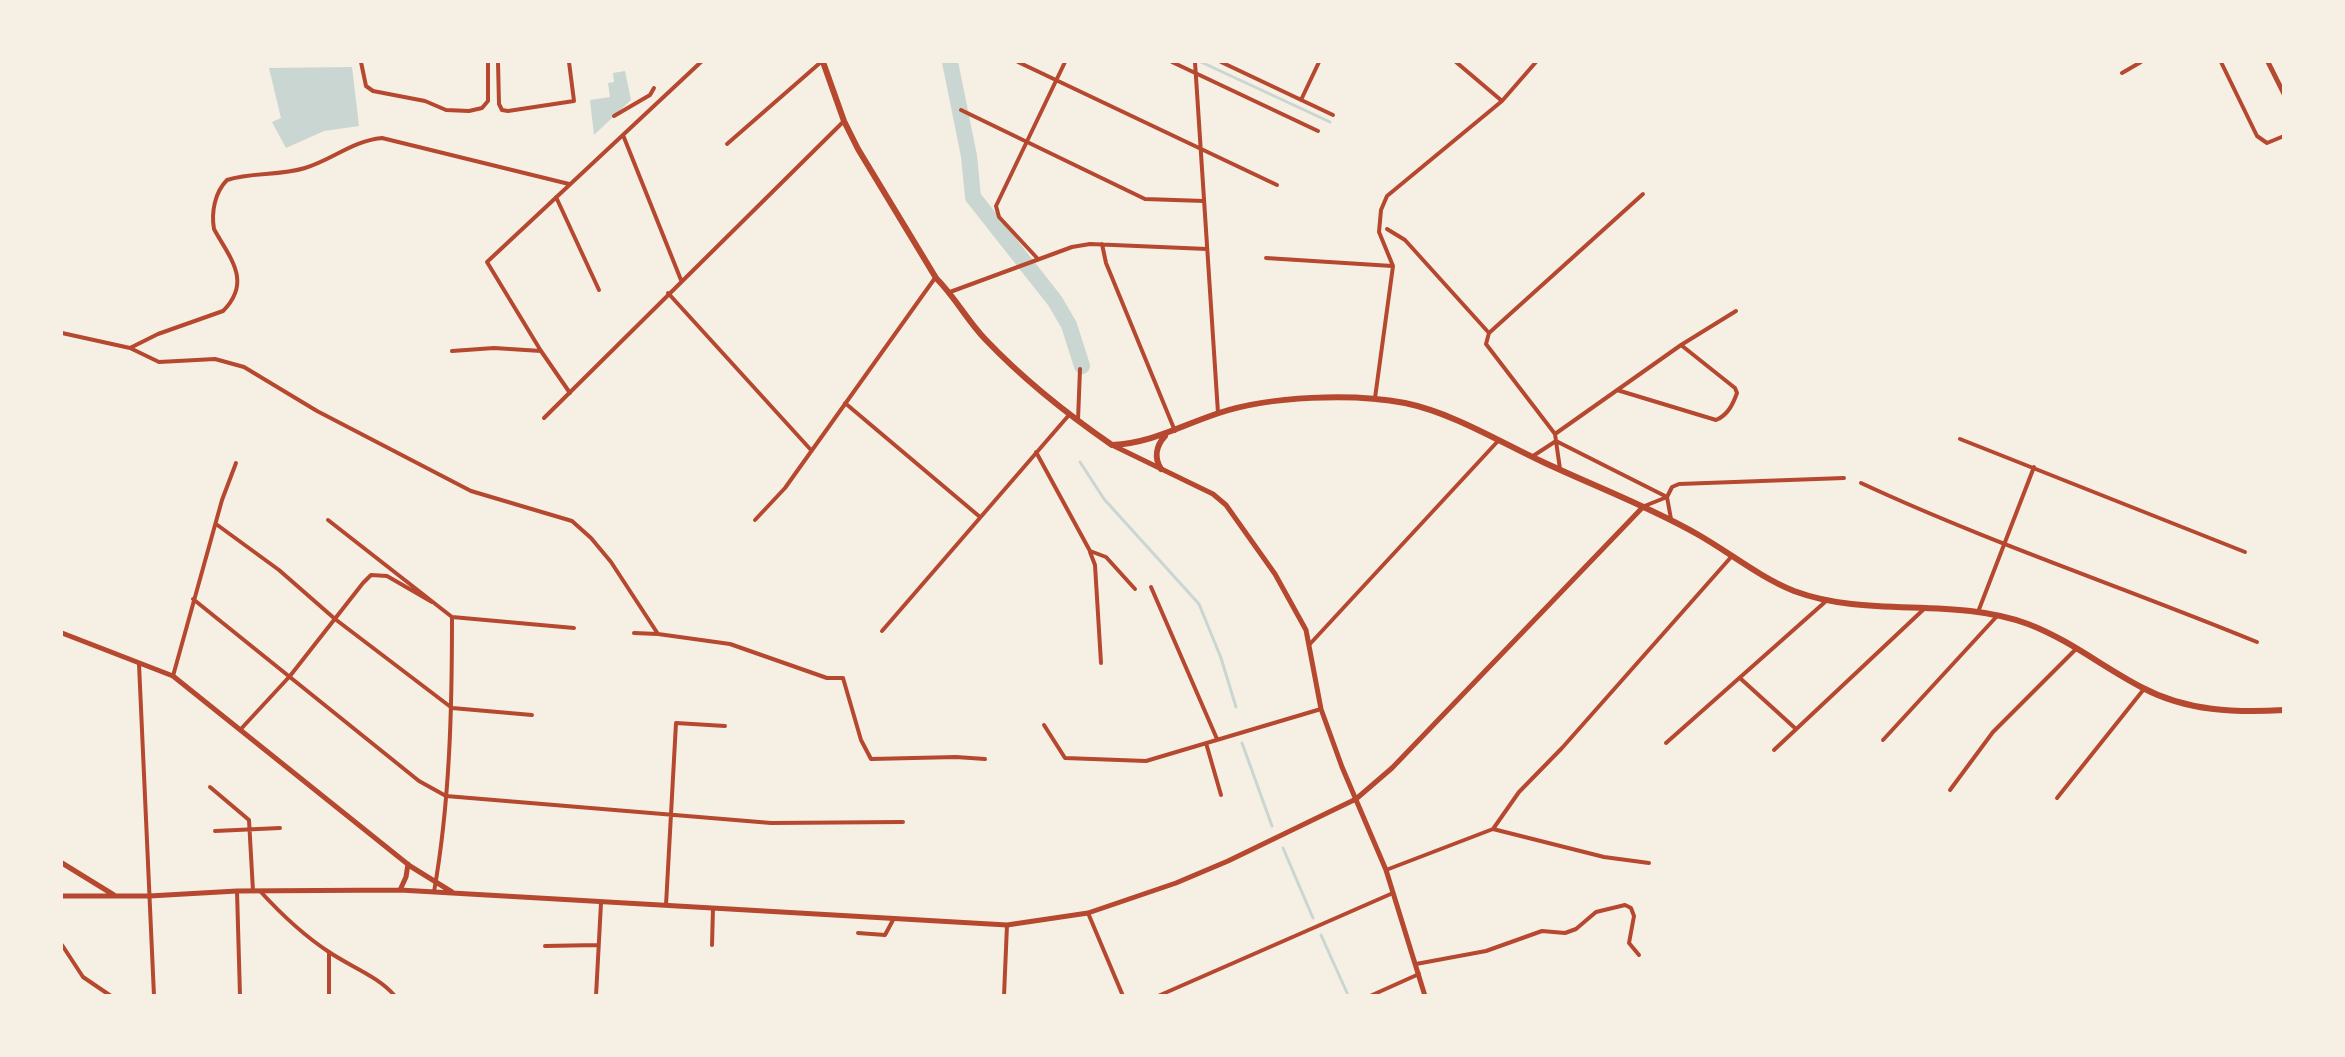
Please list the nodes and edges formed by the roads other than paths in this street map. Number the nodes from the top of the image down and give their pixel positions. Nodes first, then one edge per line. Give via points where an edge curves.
1 (361, 62) edge
2 (488, 62) edge
3 (498, 62) edge
4 (569, 62) edge
5 (701, 62) edge
6 (822, 62) edge
7 (1018, 62) edge
8 (1065, 62) edge
9 (1172, 62) edge
10 (1221, 62) edge
11 (1319, 62) edge
12 (1456, 62) edge
13 (1536, 62) edge
14 (2141, 62) edge
15 (2221, 62) edge
16 (2268, 62) edge
17 (1195, 63) edge
18 (1195, 73) junction
19 (2122, 73) dead end
20 (1056, 80) junction
21 (654, 88) dead end
22 (2283, 94) edge
23 (1301, 99) junction
24 (1502, 101) junction
25 (962, 110) dead end
26 (1333, 115) dead end
27 (614, 116) dead end
28 (844, 121) junction
29 (1318, 131) dead end
30 (623, 135) junction
31 (2283, 136) edge
32 (1027, 141) junction
33 (727, 144) dead end
34 (1201, 148) junction
35 (569, 184) junction
36 (1277, 185) dead end
37 (1643, 194) dead end
38 (556, 197) junction
39 (1204, 201) junction
40 (1387, 229) dead end
41 (1102, 244) junction
42 (1207, 249) junction
43 (1266, 258) dead end
44 (1038, 259) junction
45 (1393, 266) junction
46 (936, 278) junction
47 (681, 280) junction
48 (598, 290) dead end
49 (950, 292) junction
50 (668, 293) junction
51 (1736, 312) dead end
52 (62, 333) edge
53 (1489, 333) junction
54 (1681, 345) junction
55 (130, 348) junction
56 (452, 351) dead end
57 (541, 351) junction
58 (1080, 369) dead end
59 (1617, 389) junction
60 (570, 393) junction
61 (1375, 398) junction
62 (845, 403) junction
63 (1218, 413) junction
64 (1069, 415) junction
65 (544, 418) dead end
66 (1078, 421) junction
67 (1175, 431) junction
68 (1556, 434) junction
69 (1165, 436) junction
70 (1960, 438) dead end
71 (1498, 441) junction
72 (1556, 441) junction
73 (1112, 445) junction
74 (811, 450) junction
75 (1036, 452) junction
76 (1532, 457) junction
77 (236, 463) dead end
78 (2034, 467) junction
79 (1161, 469) junction
80 (1560, 470) junction
81 (1844, 478) dead end
82 (1861, 483) dead end
83 (1667, 497) junction
84 (1642, 508) junction
85 (980, 517) junction
86 (1671, 519) junction
87 (328, 520) dead end
88 (755, 520) dead end
89 (216, 524) junction
90 (2006, 544) junction
91 (1090, 551) junction
92 (2245, 552) dead end
93 (1732, 556) junction
94 (1151, 587) dead end
95 (1135, 589) dead end
96 (193, 599) junction
97 (432, 602) junction
98 (1825, 602) junction
99 (1925, 608) junction
100 (1978, 612) junction
101 (1998, 614) junction
102 (452, 617) junction
103 (335, 619) junction
104 (574, 628) dead end
105 (882, 631) dead end
106 (62, 633) edge
107 (634, 633) dead end
108 (658, 634) junction
109 (2257, 642) dead end
110 (1309, 645) junction
111 (2077, 647) junction
112 (1101, 663) dead end
113 (139, 664) junction
114 (173, 676) junction
115 (290, 676) junction
116 (1741, 679) junction
117 (2144, 689) junction
118 (452, 708) junction
119 (1321, 709) junction
120 (2283, 710) edge
121 (532, 715) dead end
122 (1044, 725) dead end
123 (725, 726) dead end
124 (1796, 729) junction
125 (240, 730) junction
126 (1217, 739) junction
127 (1883, 740) dead end
128 (1206, 743) junction
129 (1666, 743) dead end
130 (1774, 750) dead end
131 (985, 759) dead end
132 (210, 787) dead end
133 (1950, 790) dead end
134 (1221, 795) dead end
135 (446, 796) junction
136 (2057, 798) dead end
137 (1356, 800) junction
138 (672, 814) junction
139 (903, 822) dead end
140 (280, 828) dead end
141 (1493, 829) junction
142 (250, 830) junction
143 (215, 831) dead end
144 (62, 863) edge
145 (1649, 863) dead end
146 (408, 864) junction
147 (1386, 870) junction
148 (435, 883) junction
149 (400, 890) junction
150 (237, 891) junction
151 (256, 891) junction
152 (434, 892) junction
153 (453, 893) junction
154 (1394, 893) junction
155 (62, 896) edge
156 (114, 896) junction
157 (149, 896) junction
158 (601, 903) junction
159 (666, 906) junction
160 (713, 908) junction
161 (1088, 913) junction
162 (893, 920) junction
163 (1006, 925) junction
164 (858, 933) dead end
165 (62, 945) edge
166 (598, 945) junction
167 (712, 945) dead end
168 (545, 946) dead end
169 (329, 952) junction
170 (1639, 954) dead end
171 (1416, 964) junction
172 (1419, 974) junction
173 (111, 996) edge
174 (154, 996) edge
175 (240, 996) edge
176 (329, 996) edge
177 (395, 996) edge
178 (596, 996) edge
179 (1004, 996) edge
180 (1123, 996) edge
181 (1158, 996) edge
182 (1370, 996) edge
183 (1425, 996) edge

1 - 2 street via 366,86 373,91 425,101 446,110 469,111 482,108 488,101
3 - 4 street via 499,104 508,111 574,101
5 - 30 street
6 - 28 main road
6 - 33 street
7 - 20 street
8 - 20 street
9 - 18 street
10 - 23 street
11 - 23 street
12 - 24 street
13 - 24 street
14 - 19 street
15 - 31 street via 2257,136 2267,144
16 - 22 main road
17 - 18 street
18 - 29 street
18 - 34 street
20 - 32 street
20 - 34 street
21 - 27 street via 650,95
23 - 26 street
24 - 45 street via 1388,196 1381,210 1379,232
25 - 32 street
28 - 46 main road
28 - 47 street
30 - 35 street
30 - 47 street
32 - 39 street via 1151,201
32 - 44 street via 996,211
34 - 36 street
34 - 39 street
35 - 38 street
35 - 55 street via 382,138 360,141 308,168 227,180 215,199 212,221 236,267 236,288 229,305
37 - 53 street
38 - 48 street
38 - 57 street via 487,262
39 - 42 street
40 - 53 street via 1406,240
41 - 42 street
41 - 44 street via 1072,247
41 - 67 street via 1106,263
42 - 63 street
43 - 45 street
44 - 49 street
45 - 61 street
46 - 49 main road
46 - 62 street
47 - 50 street
49 - 64 main road via 986,340
50 - 60 street
50 - 74 street
51 - 54 street
52 - 55 street
53 - 68 street via 1486,344
54 - 59 street
54 - 59 street via 1735,388 1733,404 1720,418 1716,420
55 - 108 street via 159,362 215,359 244,367 317,411 471,490 572,521 611,562
56 - 57 street
57 - 60 street
58 - 66 street
59 - 68 street
60 - 65 street
61 - 63 main road via 1264,403
61 - 71 main road via 1423,408
62 - 74 street
62 - 85 street
63 - 67 main road
64 - 66 main road
64 - 75 street
66 - 73 main road
67 - 69 main road
68 - 72 street
69 - 73 main road
69 - 79 main road via 1156,455
70 - 78 street
71 - 76 main road
71 - 110 street
72 - 76 street
72 - 80 street
72 - 83 street
73 - 79 main road
74 - 88 street via 785,488
75 - 85 street
75 - 91 street
76 - 80 main road
77 - 89 street
78 - 90 street
78 - 92 street
79 - 110 main road via 1213,494 1238,518 1290,597
80 - 84 main road
81 - 83 street via 1679,484 1672,486
82 - 90 street
83 - 84 street
83 - 86 street
84 - 86 main road
84 - 137 main road via 1392,768
85 - 105 street
86 - 93 main road
87 - 97 street
89 - 96 street
89 - 103 street via 279,570
90 - 100 street
90 - 109 street
91 - 95 street via 1106,557
91 - 112 street via 1095,565
93 - 98 main road via 1791,590
93 - 141 street via 1519,792
94 - 126 street
96 - 114 street
96 - 115 street
97 - 102 street
97 - 103 street via 387,576 371,575
98 - 99 main road
98 - 116 street
99 - 100 main road
99 - 124 street
100 - 101 main road
101 - 111 main road
101 - 127 street
102 - 104 street
102 - 118 street
103 - 115 street
103 - 118 street
106 - 113 main road
107 - 108 street
108 - 131 street via 730,644 827,678 843,678 861,740 871,759
110 - 119 main road
111 - 117 main road
111 - 133 street via 1992,732
113 - 114 main road
113 - 157 street
114 - 125 main road
115 - 125 street
115 - 135 street via 419,781
116 - 124 street
116 - 129 street
117 - 120 main road via 2200,706 2242,712
117 - 136 street
118 - 121 street
118 - 135 street
119 - 126 street
119 - 137 main road
122 - 128 street via 1059,751 1069,759 1146,761
123 - 138 street via 676,723
124 - 130 street
125 - 146 main road
126 - 128 street
128 - 134 street
132 - 142 street via 246,816
135 - 138 street
135 - 148 street
137 - 147 main road
137 - 161 main road via 1176,883
138 - 139 street via 771,823
138 - 159 street
140 - 142 street
141 - 145 street via 1604,857
141 - 147 street
142 - 143 street
142 - 151 street
144 - 156 main road
146 - 148 main road
146 - 149 main road
147 - 154 main road
148 - 152 street
148 - 153 main road
149 - 151 main road
149 - 152 main road
150 - 151 main road
150 - 157 main road
150 - 175 street
151 - 169 street via 292,925
152 - 153 main road
153 - 158 main road
154 - 171 main road
154 - 181 street
155 - 156 main road
156 - 157 main road
157 - 174 street
158 - 159 main road
158 - 166 street
159 - 160 main road
160 - 162 main road
160 - 167 street
161 - 163 main road
161 - 180 street
162 - 163 main road
162 - 164 street via 885,935
163 - 179 street
165 - 173 street via 83,977
166 - 168 street
166 - 178 street
169 - 176 street
169 - 177 street via 386,986
170 - 171 street via 1629,943 1634,910 1625,905 1596,912 1565,933 1542,931 1498,948
171 - 172 main road
172 - 182 street
172 - 183 main road

